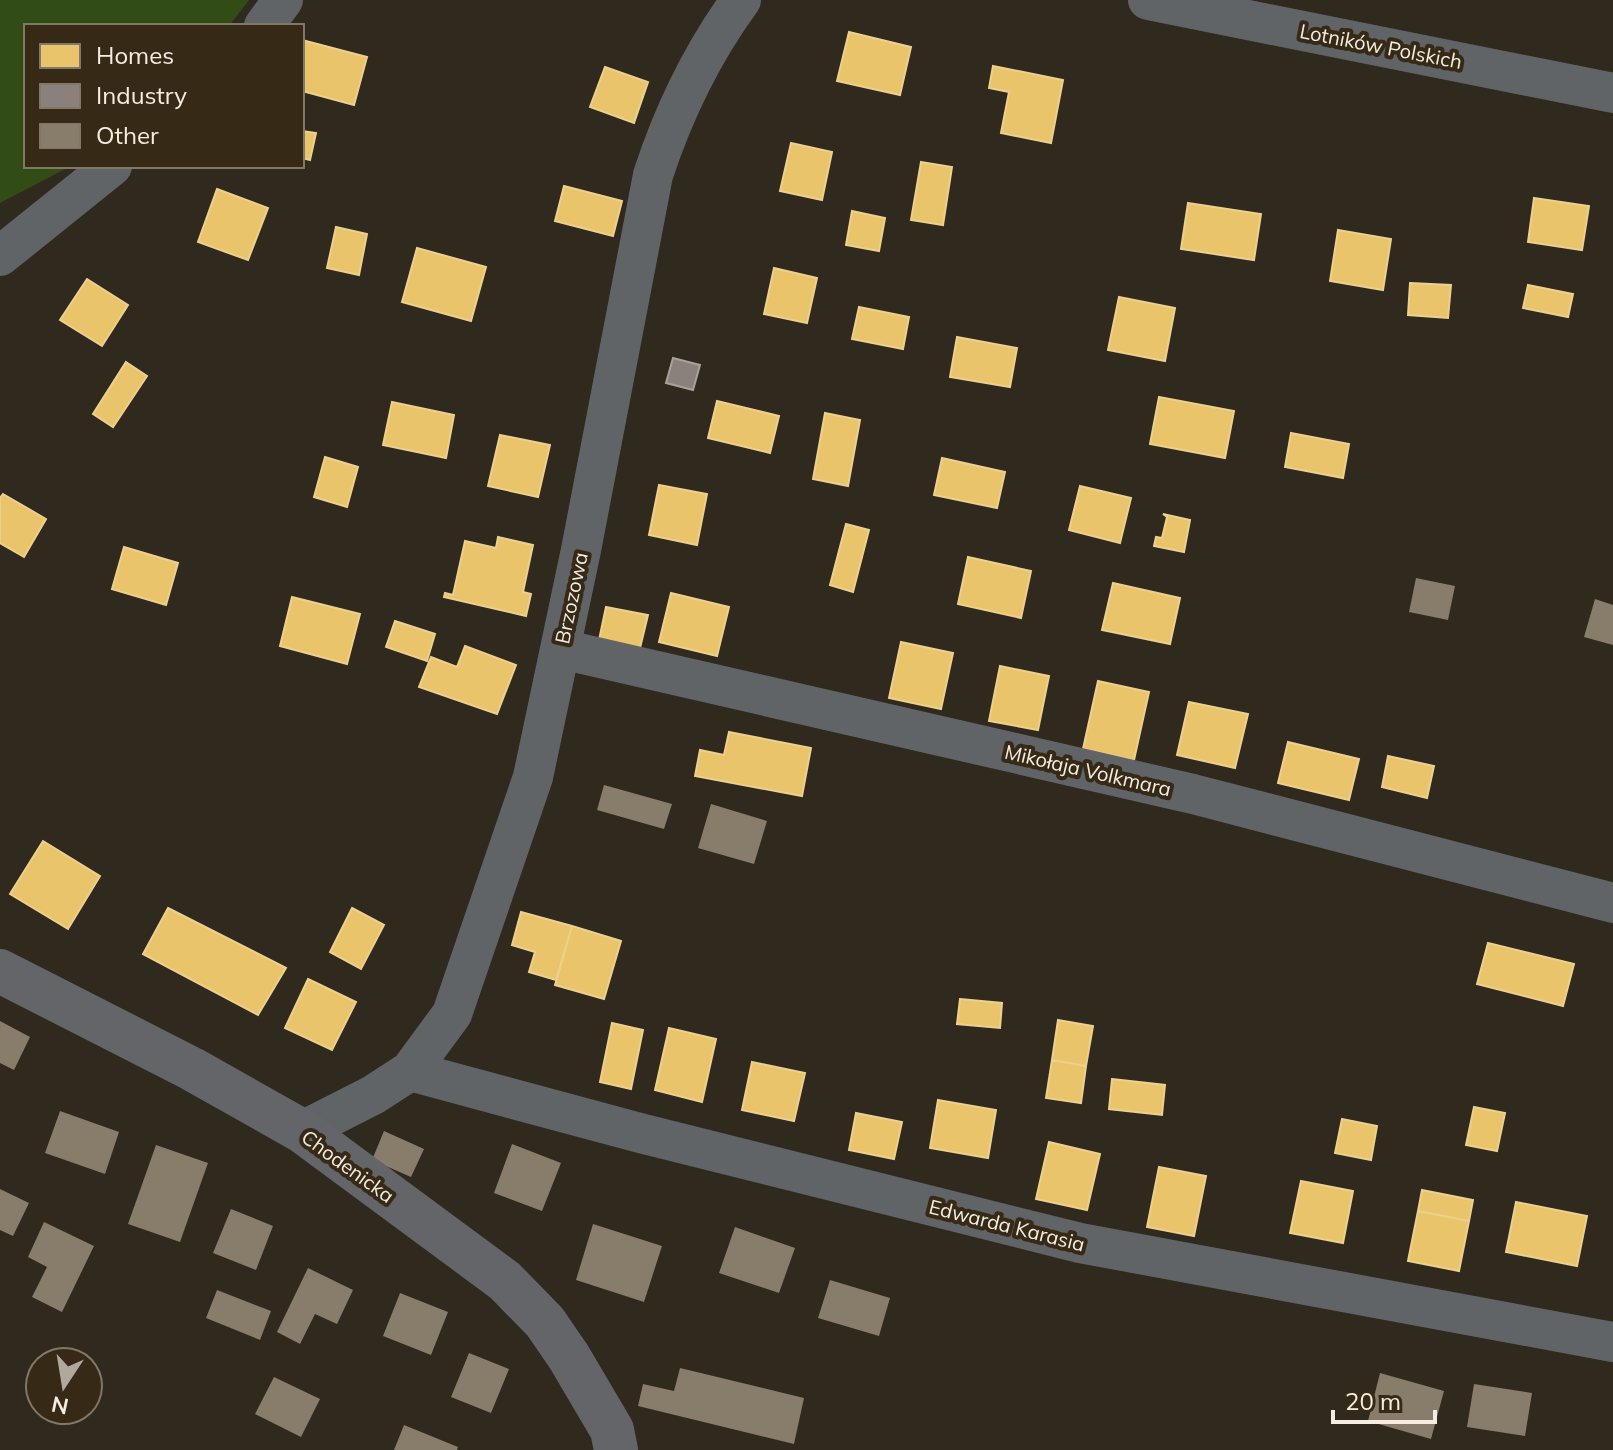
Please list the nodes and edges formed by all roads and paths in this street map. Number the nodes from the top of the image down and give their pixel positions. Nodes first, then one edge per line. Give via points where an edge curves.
1 (283, 0) edge
2 (741, 0) edge
3 (1148, 0) edge
4 (265, 24) edge
5 (1613, 93) edge
6 (110, 168) edge
7 (0, 256) edge
8 (561, 649) junction
9 (1613, 903) edge
10 (0, 971) edge
11 (410, 1071) junction
12 (302, 1131) junction
13 (1613, 1342) edge
14 (616, 1450) edge

1 - 4 street
2 - 8 street, Brzozowa via 686,95 653,175
3 - 5 street, Lotników Polskich
6 - 7 street
8 - 9 street, Mikołaja Volkmara via 1193,794
8 - 11 street, Brzozowa via 533,777 452,1014
10 - 12 street, Chodenicka
11 - 12 street, Brzozowa
11 - 13 street, Edwarda Karasia via 1080,1243
12 - 14 street, Chodenicka via 525,1301 569,1357 612,1430

